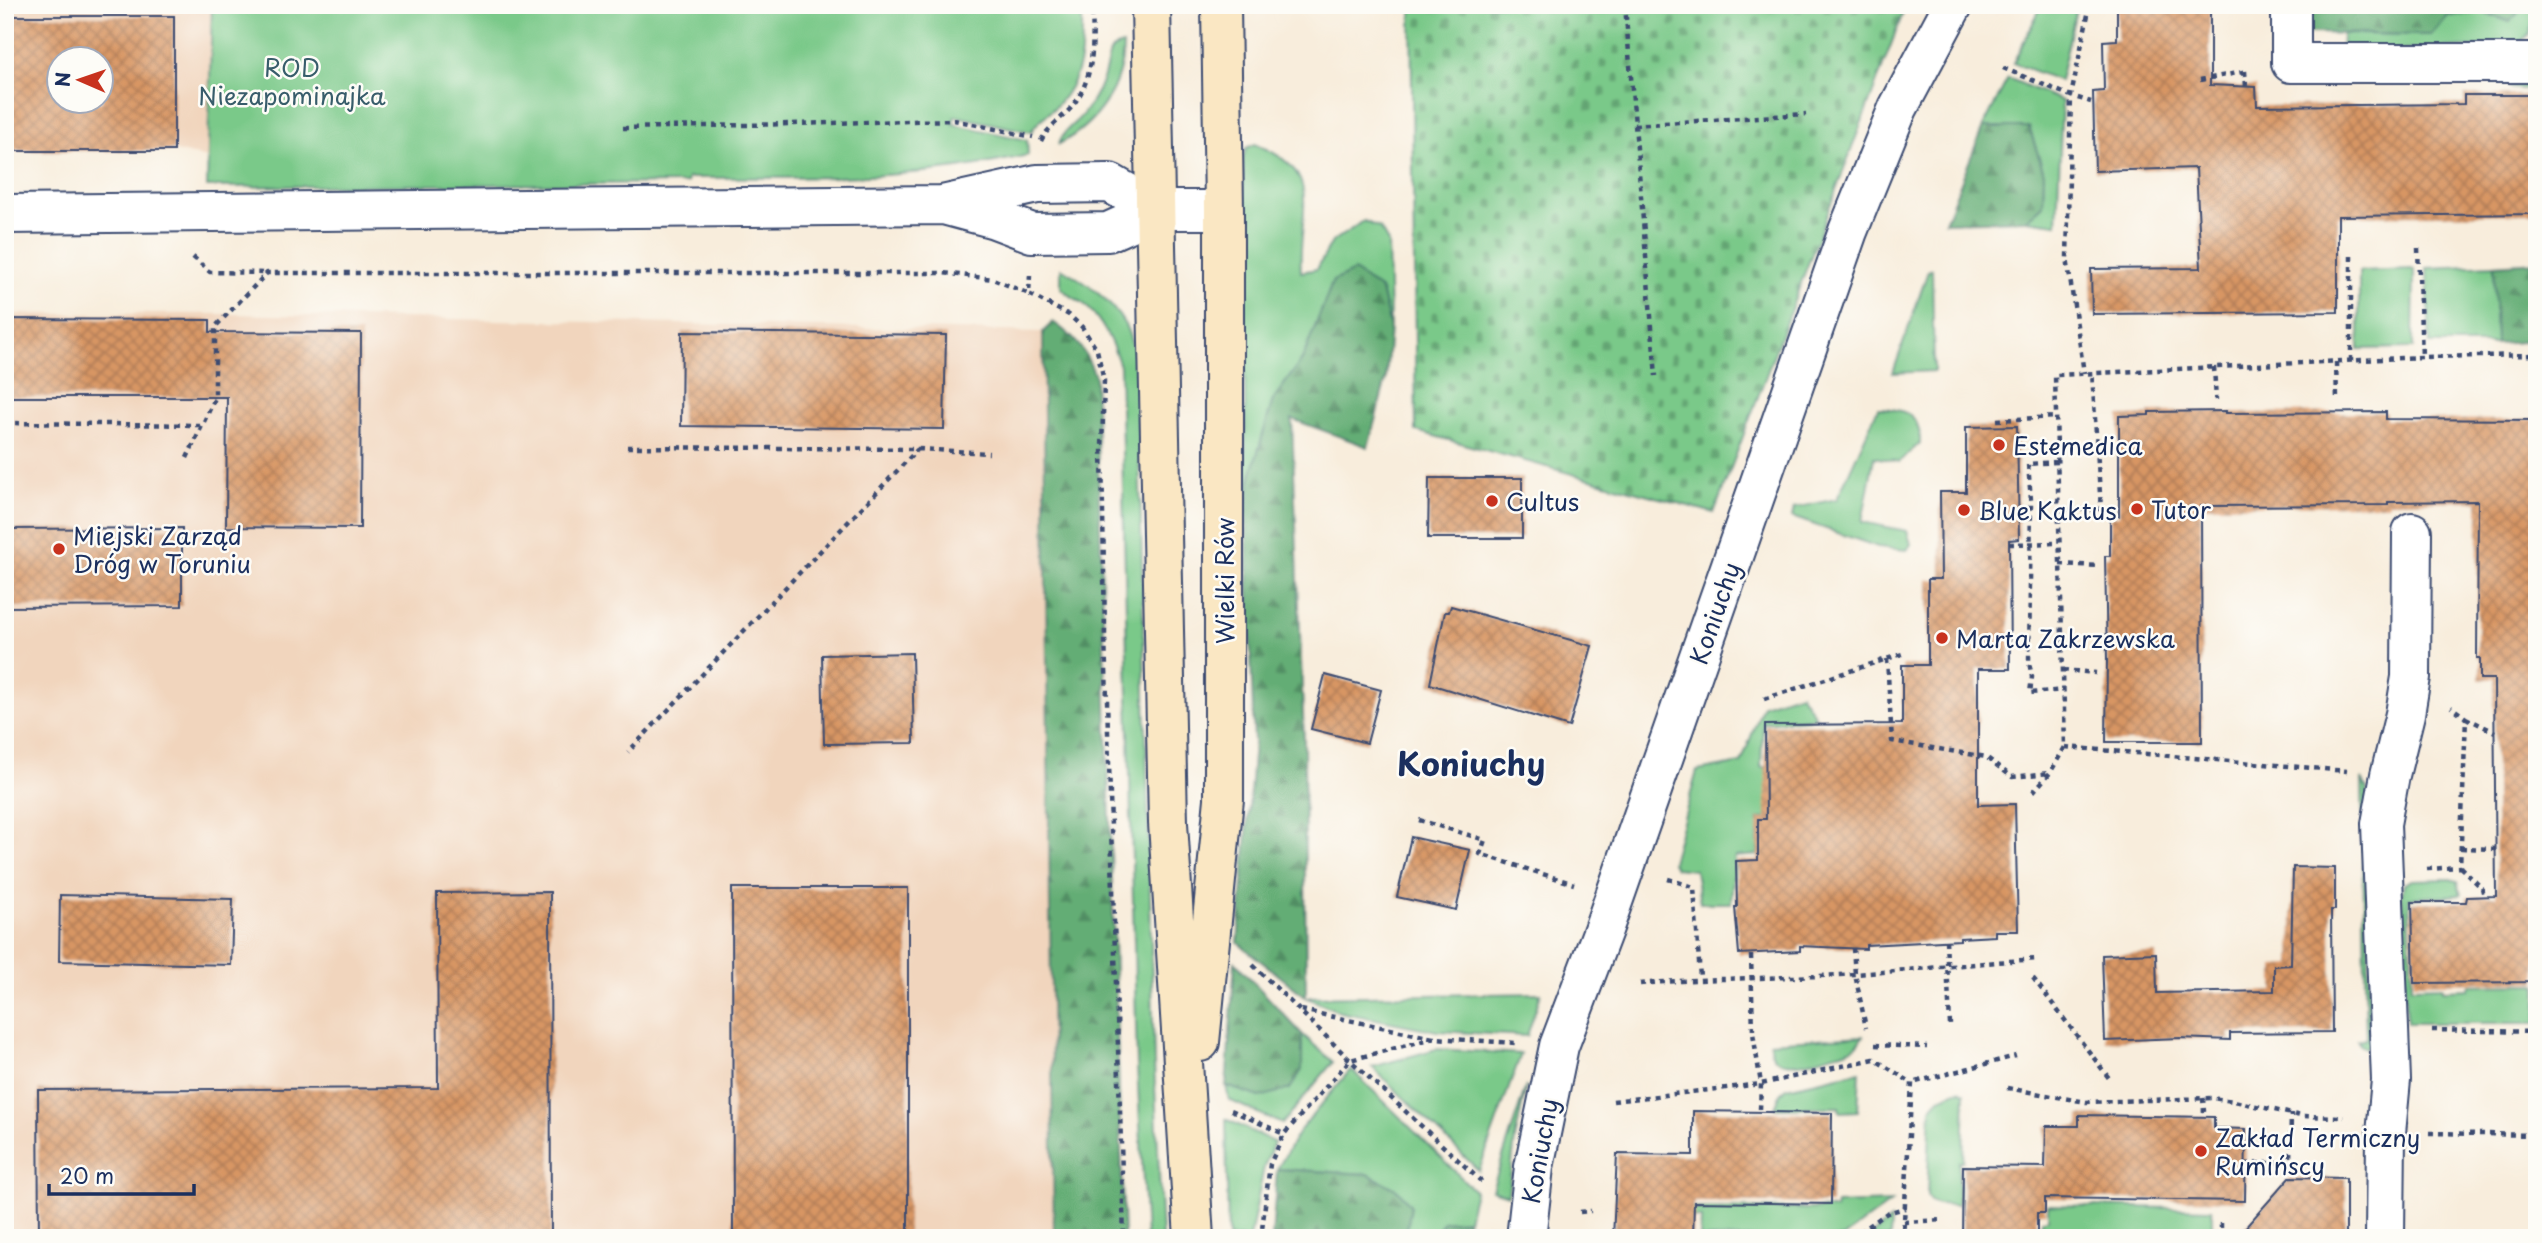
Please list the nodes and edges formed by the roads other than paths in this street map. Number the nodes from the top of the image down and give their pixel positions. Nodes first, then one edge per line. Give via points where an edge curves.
1 (1151, 5) edge
2 (1221, 5) edge
3 (1953, 5) edge
4 (2291, 5) edge
5 (2537, 63) edge
6 (1157, 210) junction
7 (1224, 210) junction
8 (5, 214) edge
9 (2412, 531) dead end
10 (1189, 1155) junction
11 (1195, 1238) edge
12 (1526, 1238) edge
13 (2385, 1238) edge

1 - 6 street, Wielki Rów
2 - 7 street, Wielki Rów
3 - 12 street, Koniuchy via 1898,108 1848,231 1559,1046 1534,1167
4 - 5 street via 2291,63
6 - 7 street
6 - 8 street via 1108,232 1032,233 942,205
6 - 10 street, Wielki Rów via 1168,823
7 - 10 street, Wielki Rów via 1224,799
9 - 13 street via 2411,677 2381,824 2391,1080
10 - 11 street, Wielki Rów

